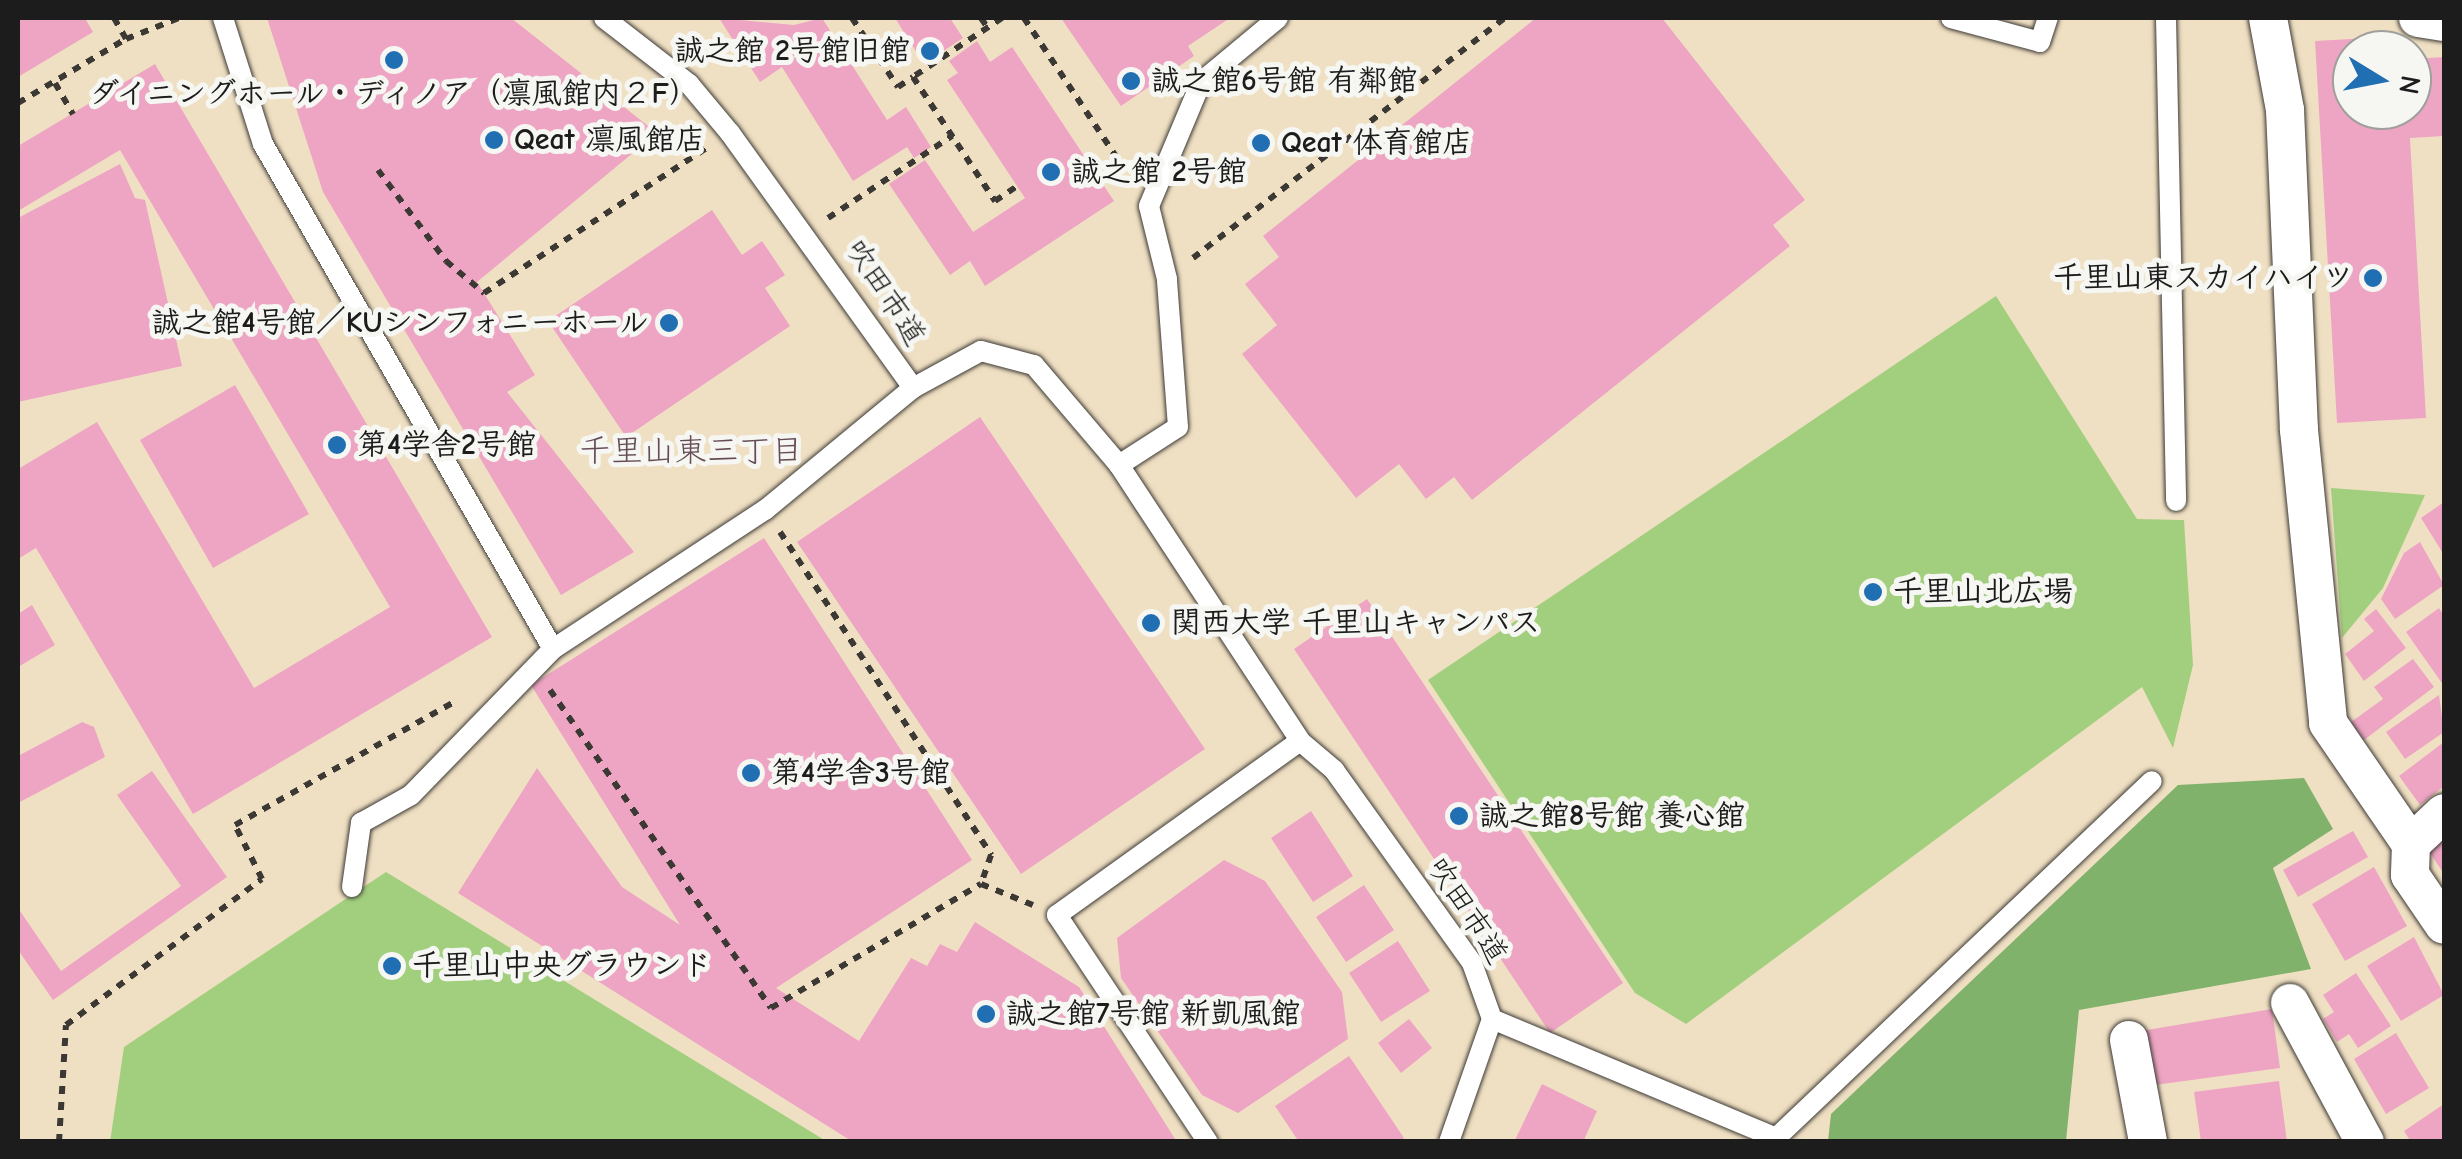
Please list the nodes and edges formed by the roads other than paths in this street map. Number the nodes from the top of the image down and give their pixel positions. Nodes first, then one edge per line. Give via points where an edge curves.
1 (223, 18) edge
2 (604, 18) edge
3 (1278, 18) edge
4 (1951, 18) edge
5 (2048, 18) edge
6 (2166, 18) edge
7 (2268, 18) edge
8 (2418, 18) edge
9 (2444, 22) edge
10 (912, 388) junction
11 (1118, 466) junction
12 (2176, 501) dead end
13 (553, 648) junction
14 (1300, 740) junction
15 (2152, 781) dead end
16 (2444, 814) edge
17 (2411, 844) junction
18 (352, 886) dead end
19 (2444, 924) edge
20 (2290, 1003) dead end
21 (1492, 1019) junction
22 (2129, 1040) dead end
23 (1208, 1142) edge
24 (1449, 1142) edge
25 (2148, 1142) edge
26 (2365, 1142) edge

1 - 13 lane via 263,144
2 - 10 lane, 吹田市道 via 689,84 730,132
3 - 11 lane via 1202,82 1149,206 1167,279 1178,427
4 - 5 lane via 2040,42
6 - 12 lane
7 - 17 street via 2285,110 2299,430 2328,724
8 - 9 street
10 - 11 lane, 吹田市道 via 961,354 1022,358
10 - 13 lane via 765,510
11 - 14 lane, 吹田市道
13 - 18 lane via 412,795 360,823
14 - 21 lane, 吹田市道 via 1334,770 1472,963
14 - 23 lane via 1058,914
15 - 21 lane via 1776,1138
16 - 17 street
17 - 19 street via 2410,875
20 - 26 street
21 - 24 lane
22 - 25 street

